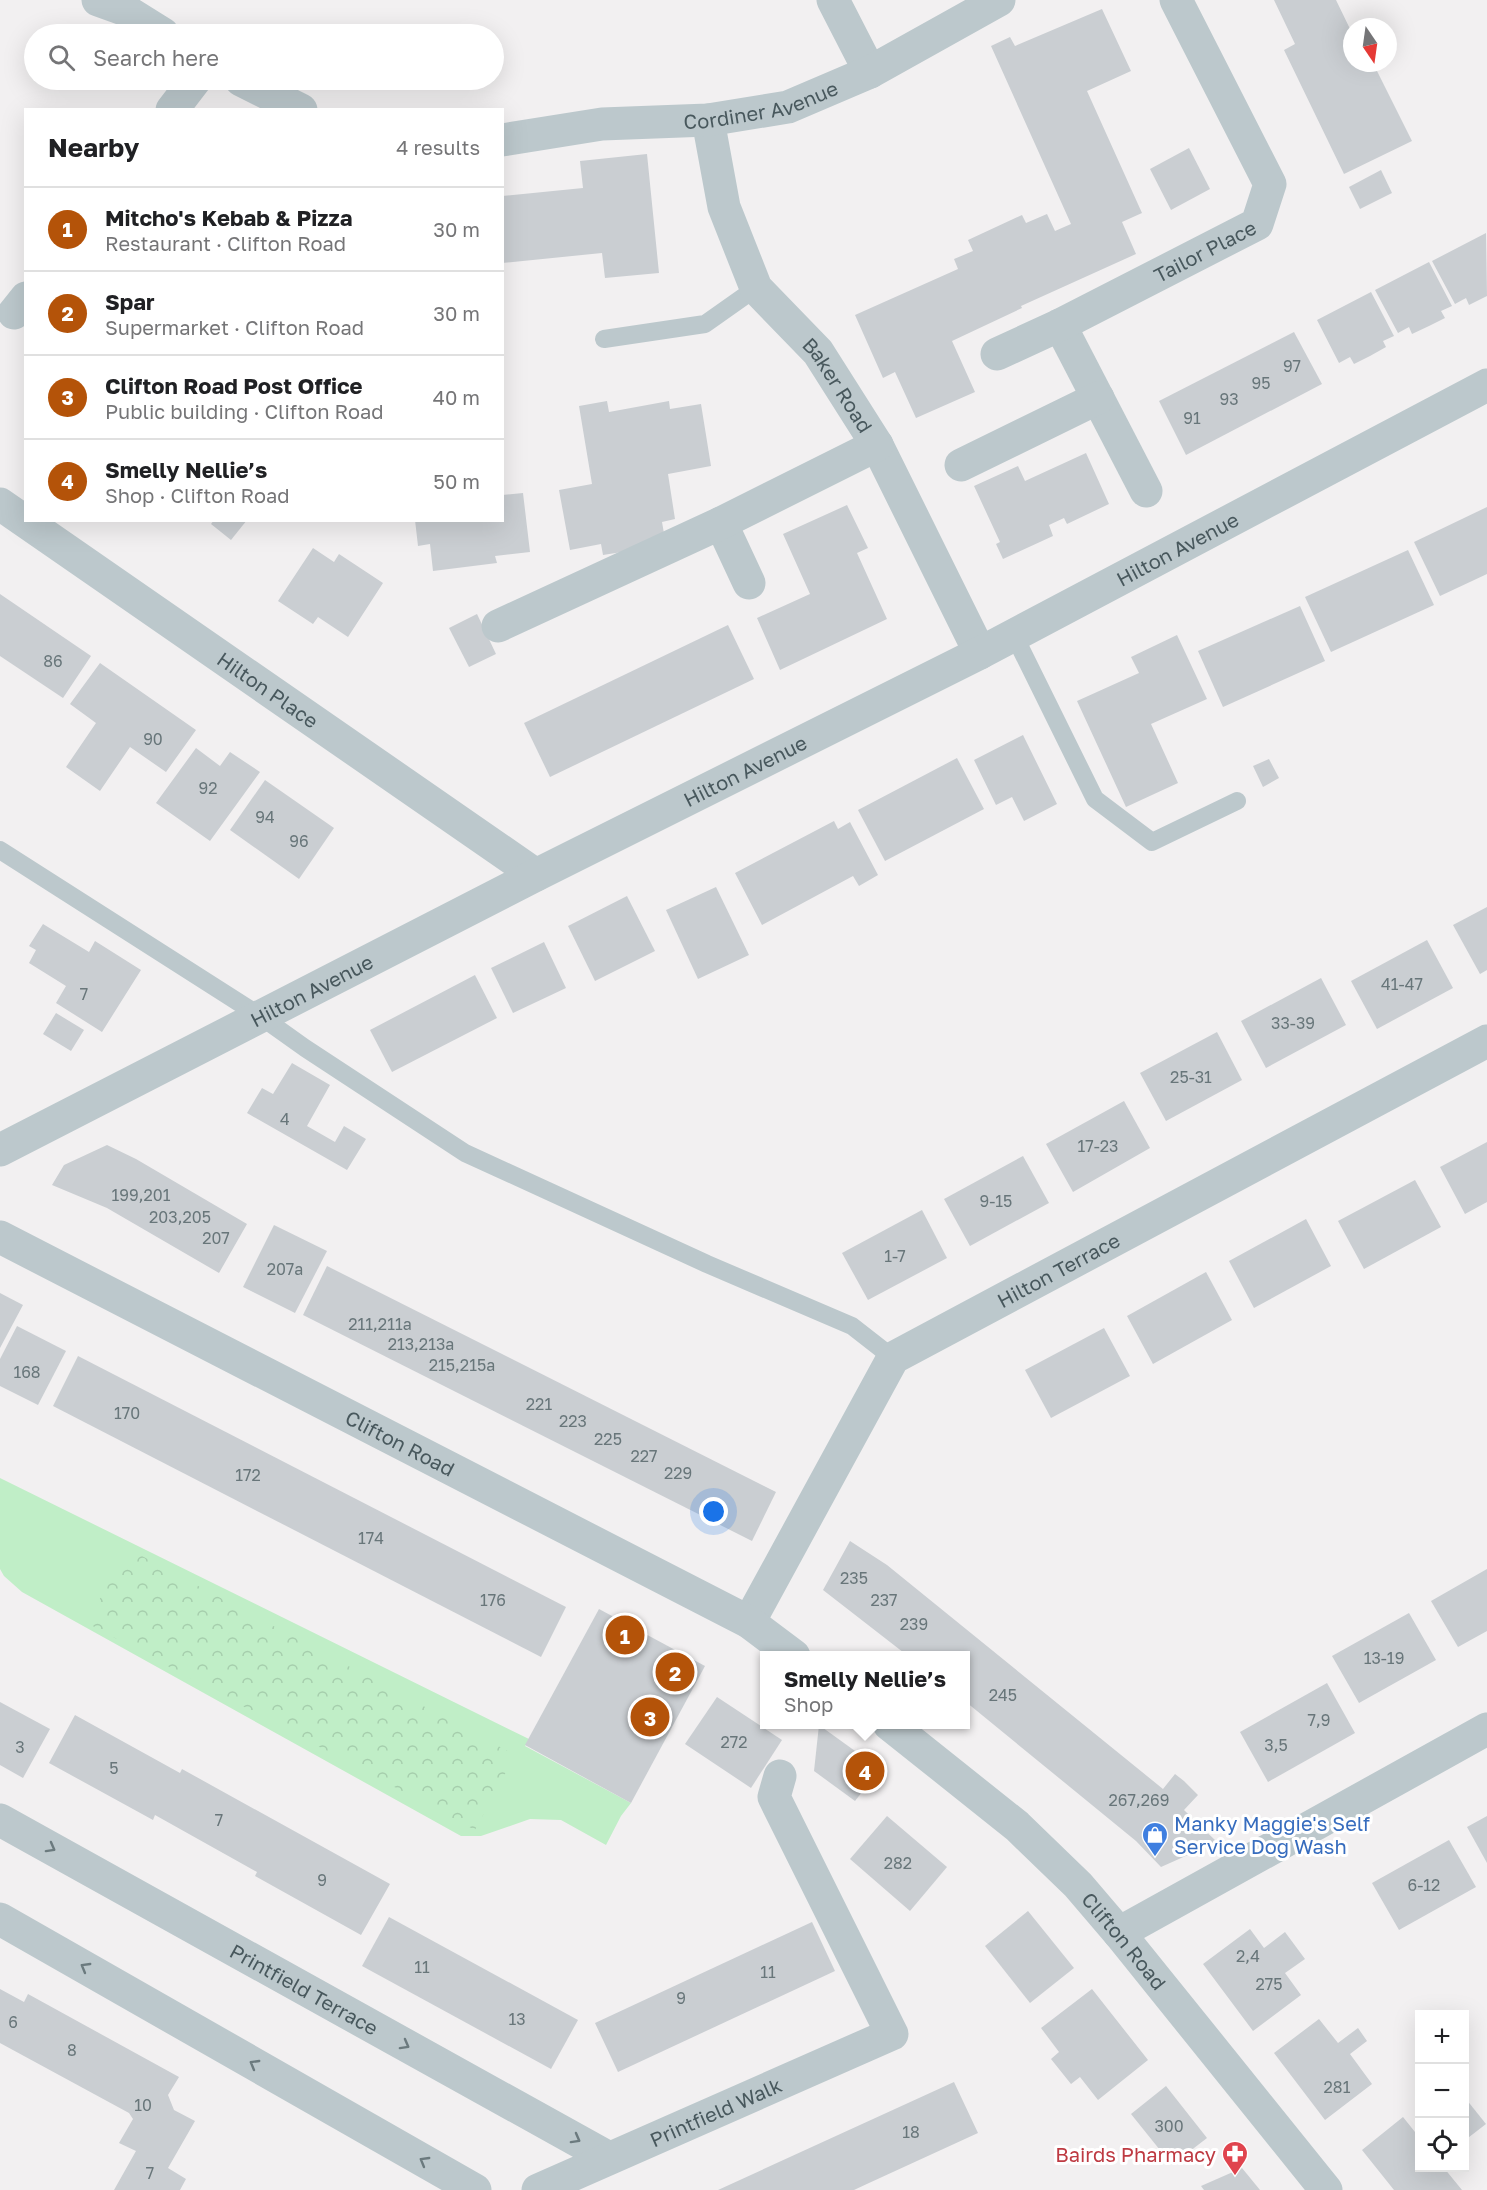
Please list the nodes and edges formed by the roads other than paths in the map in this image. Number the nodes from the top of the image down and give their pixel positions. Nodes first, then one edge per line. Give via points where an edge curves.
1 (98, 0) edge
2 (833, 0) edge
3 (999, 0) edge
4 (1176, 0) edge
5 (147, 24) edge
6 (870, 72) junction
7 (187, 90) edge
8 (261, 90) edge
9 (174, 108) edge
10 (297, 108) edge
11 (708, 120) junction
12 (504, 140) edge
13 (756, 288) junction
14 (1060, 325) junction
15 (604, 339) dead end
16 (997, 354) dead end
17 (1487, 385) edge
18 (1098, 398) junction
19 (877, 445) junction
20 (961, 465) dead end
21 (1146, 491) dead end
22 (0, 504) edge
23 (24, 521) edge
24 (26, 522) edge
25 (721, 523) junction
26 (749, 583) dead end
27 (498, 626) dead end
28 (1014, 635) junction
29 (980, 653) junction
30 (1237, 801) dead end
31 (0, 850) edge
32 (536, 875) junction
33 (260, 1016) junction
34 (1487, 1041) edge
35 (0, 1150) edge
36 (0, 1237) edge
37 (893, 1358) junction
38 (749, 1622) junction
39 (787, 1651) edge
40 (894, 1729) edge
41 (1487, 1729) edge
42 (780, 1776) dead end
43 (0, 1820) edge
44 (0, 1919) edge
45 (1119, 1933) junction
46 (609, 2158) junction
47 (475, 2190) edge
48 (538, 2190) edge
49 (1326, 2190) edge

1 - 5 street
2 - 6 street
3 - 6 street, Cordiner Avenue
4 - 14 street, Tailor Place via 1270,184 1257,224
6 - 11 street, Cordiner Avenue via 788,107
7 - 9 street
8 - 10 street
11 - 12 street, Cordiner Avenue via 602,124
11 - 13 street, Baker Road via 724,207
13 - 15 lane via 705,324
13 - 19 street, Baker Road via 818,352
14 - 16 street, Tailor Place
14 - 18 street
17 - 28 street, Hilton Avenue
18 - 20 street
18 - 21 street
19 - 25 street
19 - 29 street, Baker Road
22 - 23 street, Hilton Place
24 - 32 street, Hilton Place
25 - 26 street
25 - 27 street
28 - 29 street, Hilton Avenue
28 - 30 lane via 1095,799 1152,842
29 - 32 street, Hilton Avenue
31 - 33 lane
32 - 33 street, Hilton Avenue
33 - 35 street, Hilton Avenue
33 - 37 lane via 465,1153 852,1326
34 - 37 street, Hilton Terrace
36 - 38 street, Clifton Road
37 - 38 street
38 - 39 street, Clifton Road
40 - 45 street, Clifton Road via 1017,1827 1078,1885
41 - 45 street
42 - 46 street, Printfield Walk via 774,1797 892,2034
43 -> 46 street, Printfield Terrace
47 -> 44 street
45 - 49 street, Clifton Road
46 - 48 street, Printfield Walk

